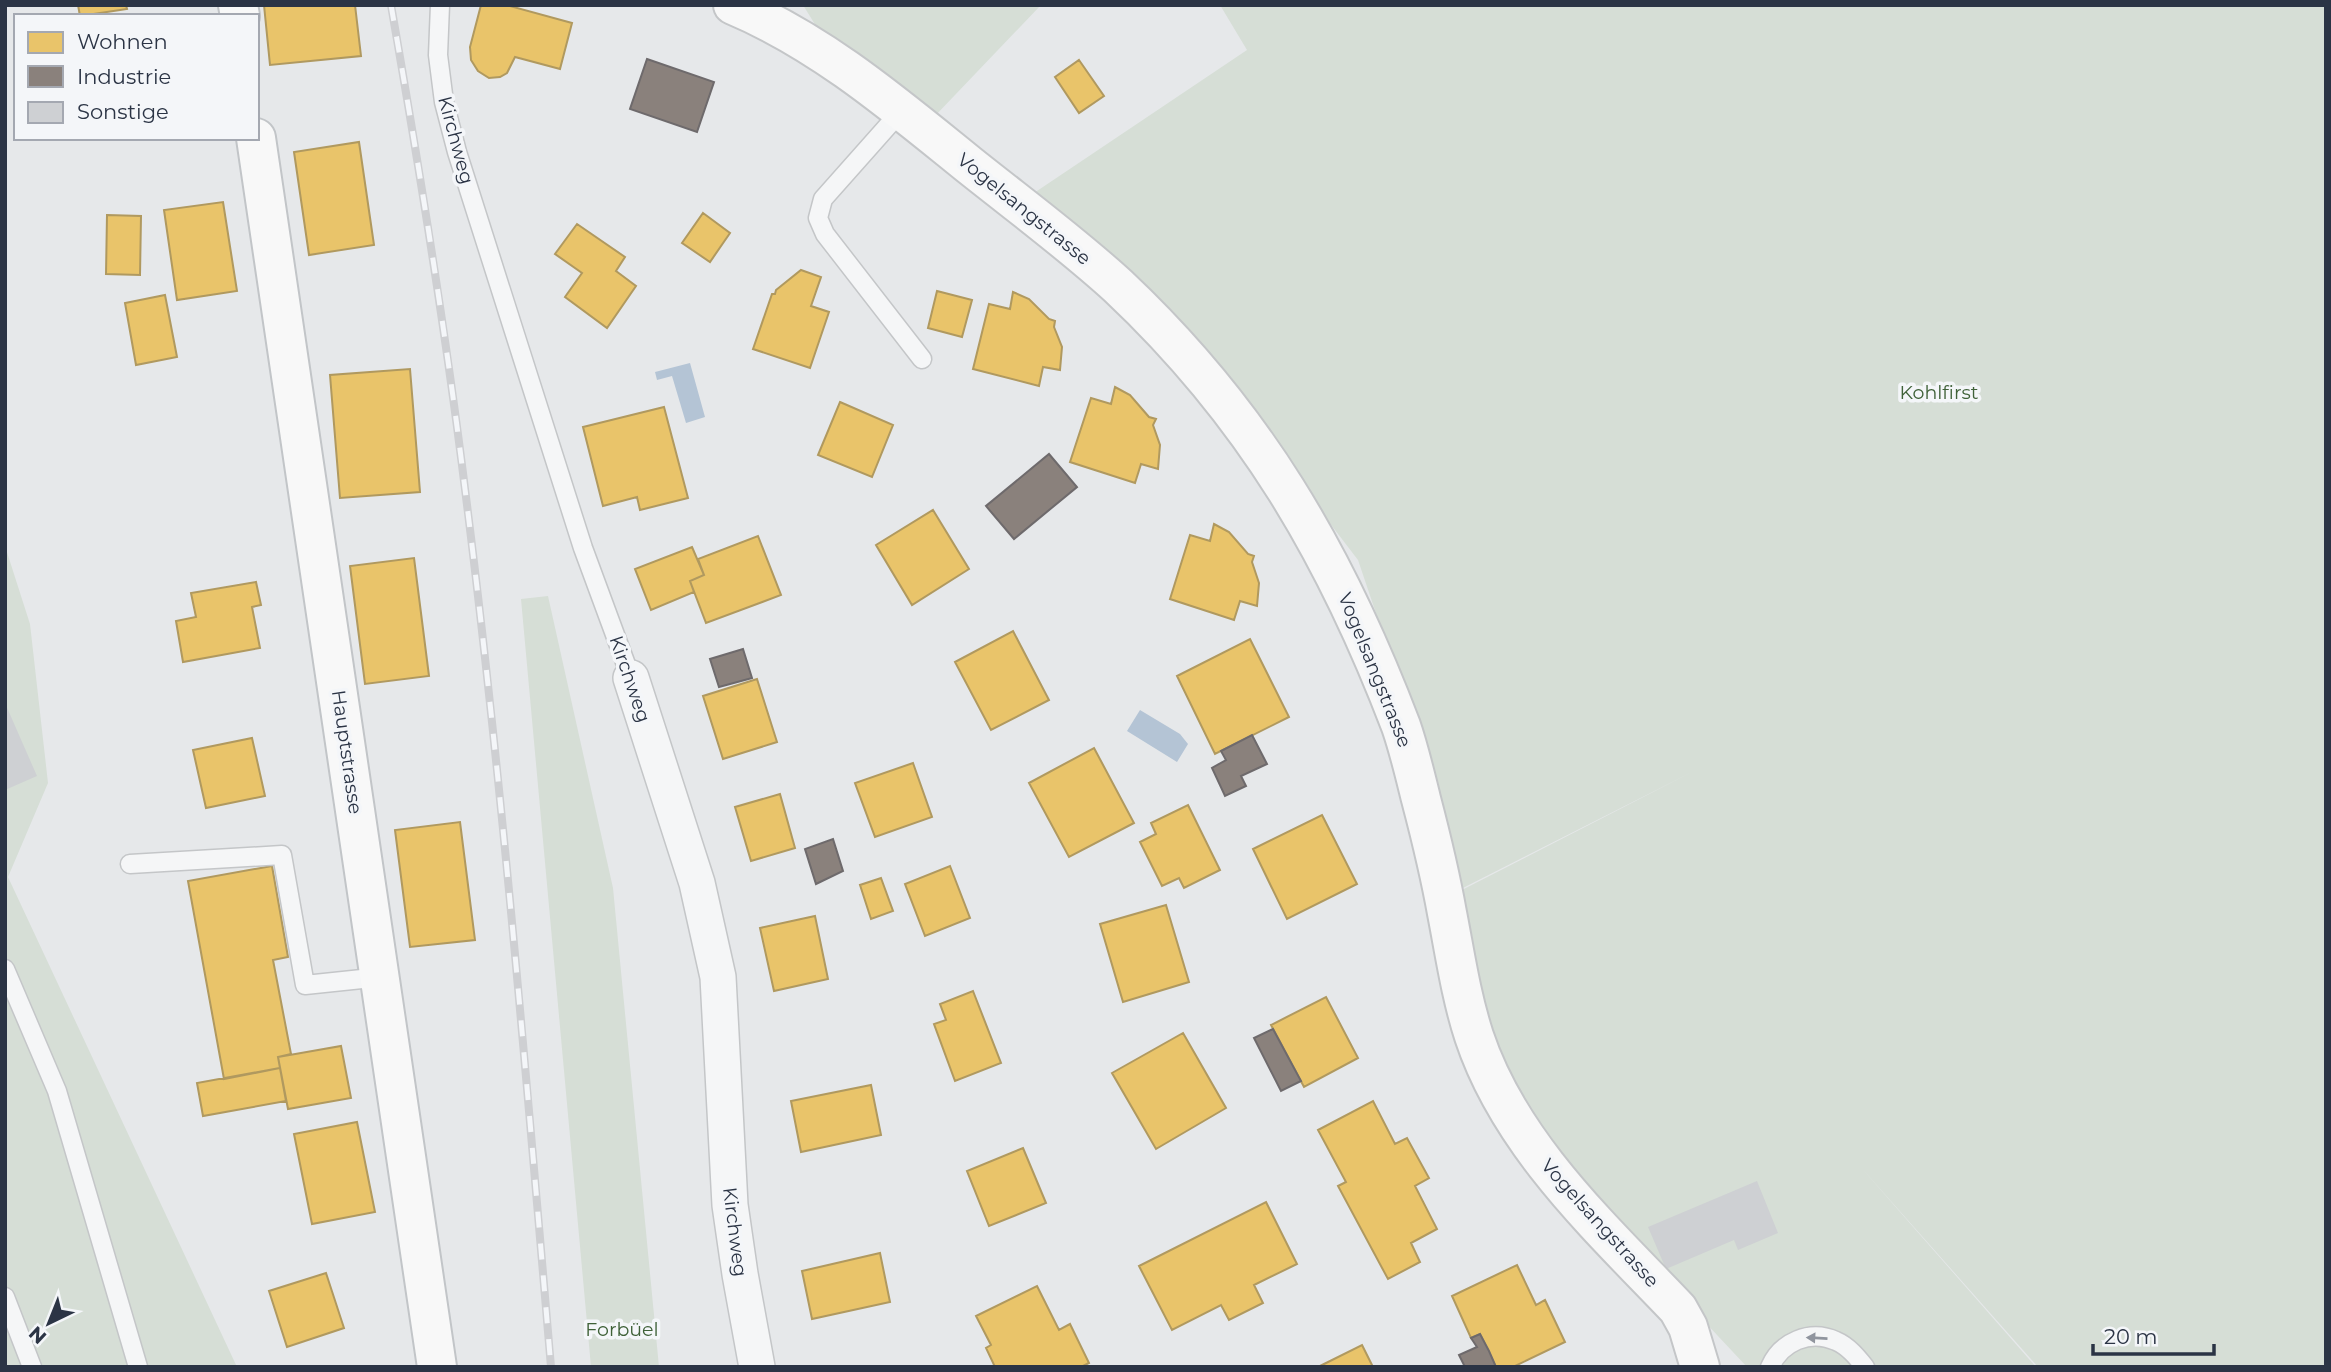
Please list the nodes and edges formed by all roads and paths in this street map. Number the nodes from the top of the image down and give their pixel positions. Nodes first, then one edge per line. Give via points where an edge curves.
1 (440, 5) edge
2 (753, 9) edge
3 (902, 110) junction
4 (256, 140) edge
5 (922, 359) dead end
6 (631, 677) joint
7 (130, 864) dead end
8 (5, 969) edge
9 (381, 978) junction
10 (5, 1297) edge
11 (32, 1367) edge
12 (138, 1367) edge
13 (437, 1367) edge
14 (757, 1367) edge
15 (1700, 1367) edge
16 (1770, 1367) edge
17 (1865, 1367) edge

1 - 6 lane, Kirchweg via 438,55 457,152 583,548
2 - 3 street, Vogelsangstrasse
3 - 5 lane via 822,199 818,218 825,234
3 - 15 street, Vogelsangstrasse via 1125,293 1224,399 1303,514 1352,610 1403,732 1440,873 1462,993 1474,1038 1496,1087 1571,1196 1678,1309
4 - 9 street, Hauptstrasse
6 - 14 street, Kirchweg via 697,883 718,977 730,1205
7 - 9 lane via 282,855 304,985
8 - 12 lane via 57,1091
9 - 13 street, Hauptstrasse
10 - 11 lane
17 -> 16 lane via 1836,1341 1819,1336 1787,1345

